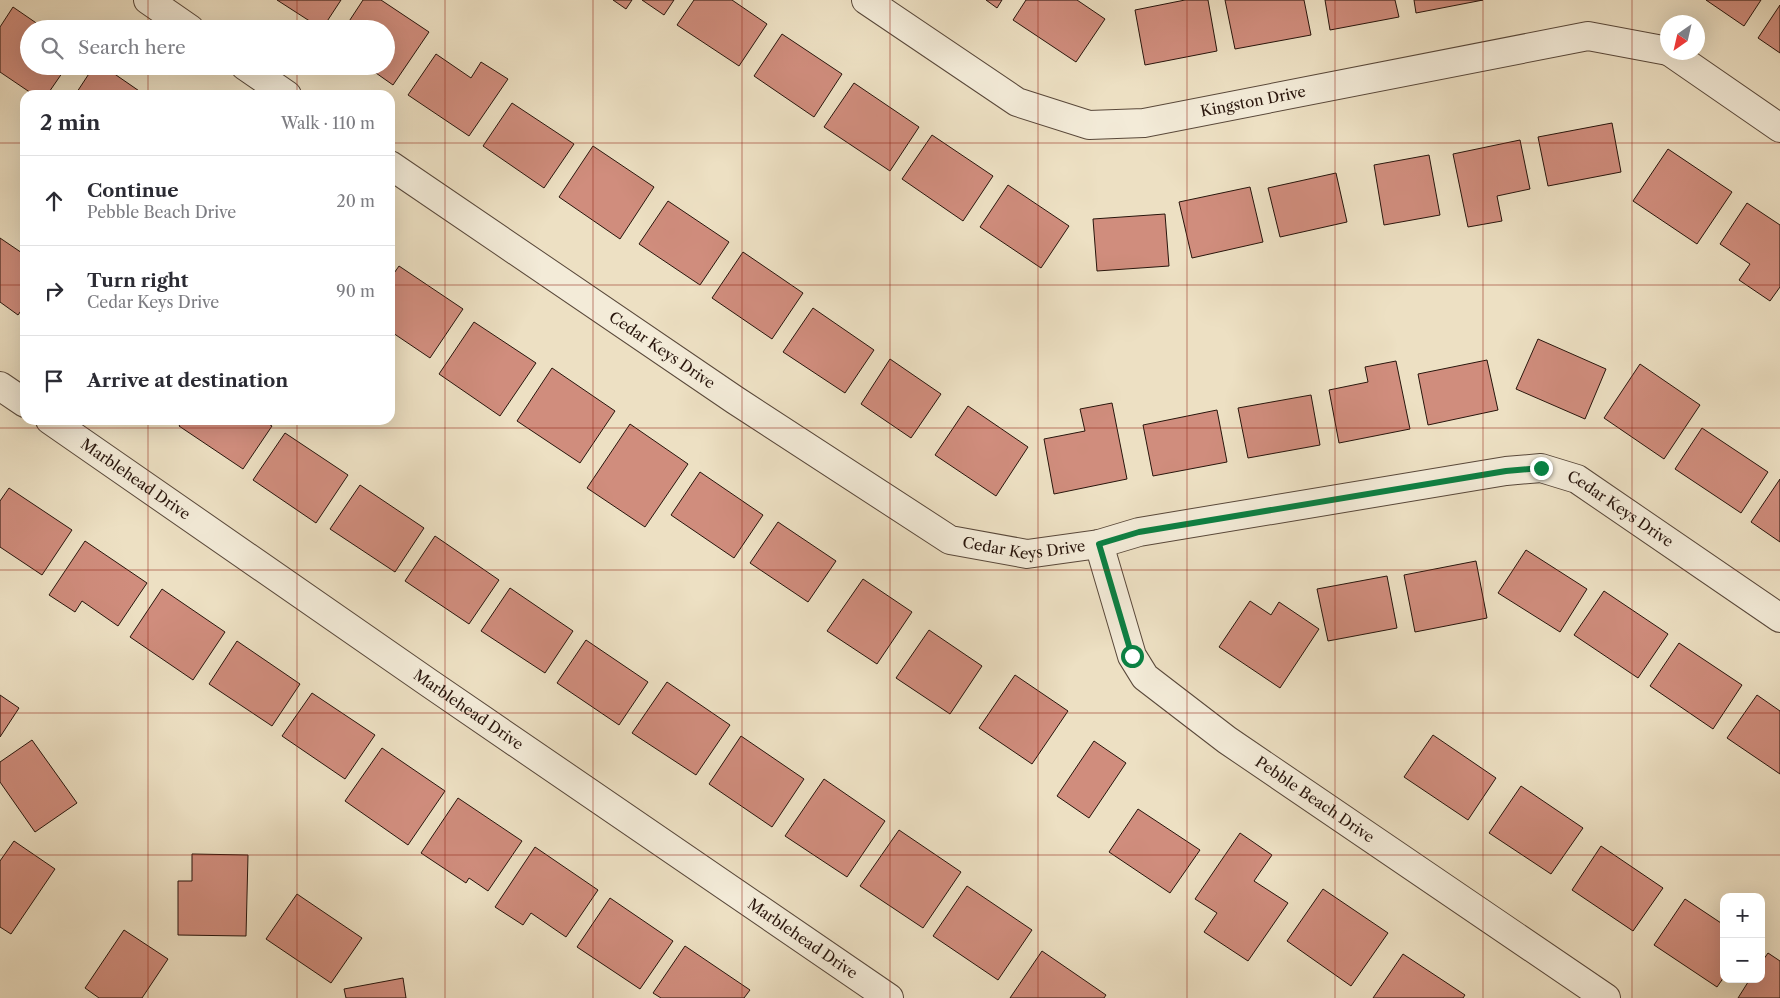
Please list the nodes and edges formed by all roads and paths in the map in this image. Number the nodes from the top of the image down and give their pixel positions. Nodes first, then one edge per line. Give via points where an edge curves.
1 (148, 0) edge
2 (866, 0) edge
3 (177, 20) edge
4 (1660, 50) edge
5 (1681, 60) edge
6 (258, 75) edge
7 (280, 90) edge
8 (1780, 128) edge
9 (395, 168) edge
10 (0, 386) edge
11 (20, 400) edge
12 (57, 425) edge
13 (1099, 544) junction
14 (1780, 618) edge
15 (889, 998) edge
16 (1606, 998) edge

1 - 3 street
2 - 4 street, Kingston Drive via 1018,102 1089,125 1144,123 1588,36
5 - 8 street, Kingston Drive
6 - 7 street
9 - 13 street, Cedar Keys Drive via 735,400 950,540 1027,554
10 - 11 street
12 - 15 street, Marblehead Drive
13 - 14 street, Cedar Keys Drive via 1139,532 1506,471 1541,468 1577,479
13 - 16 street, Pebble Beach Drive via 1132,656 1145,677 1227,740

